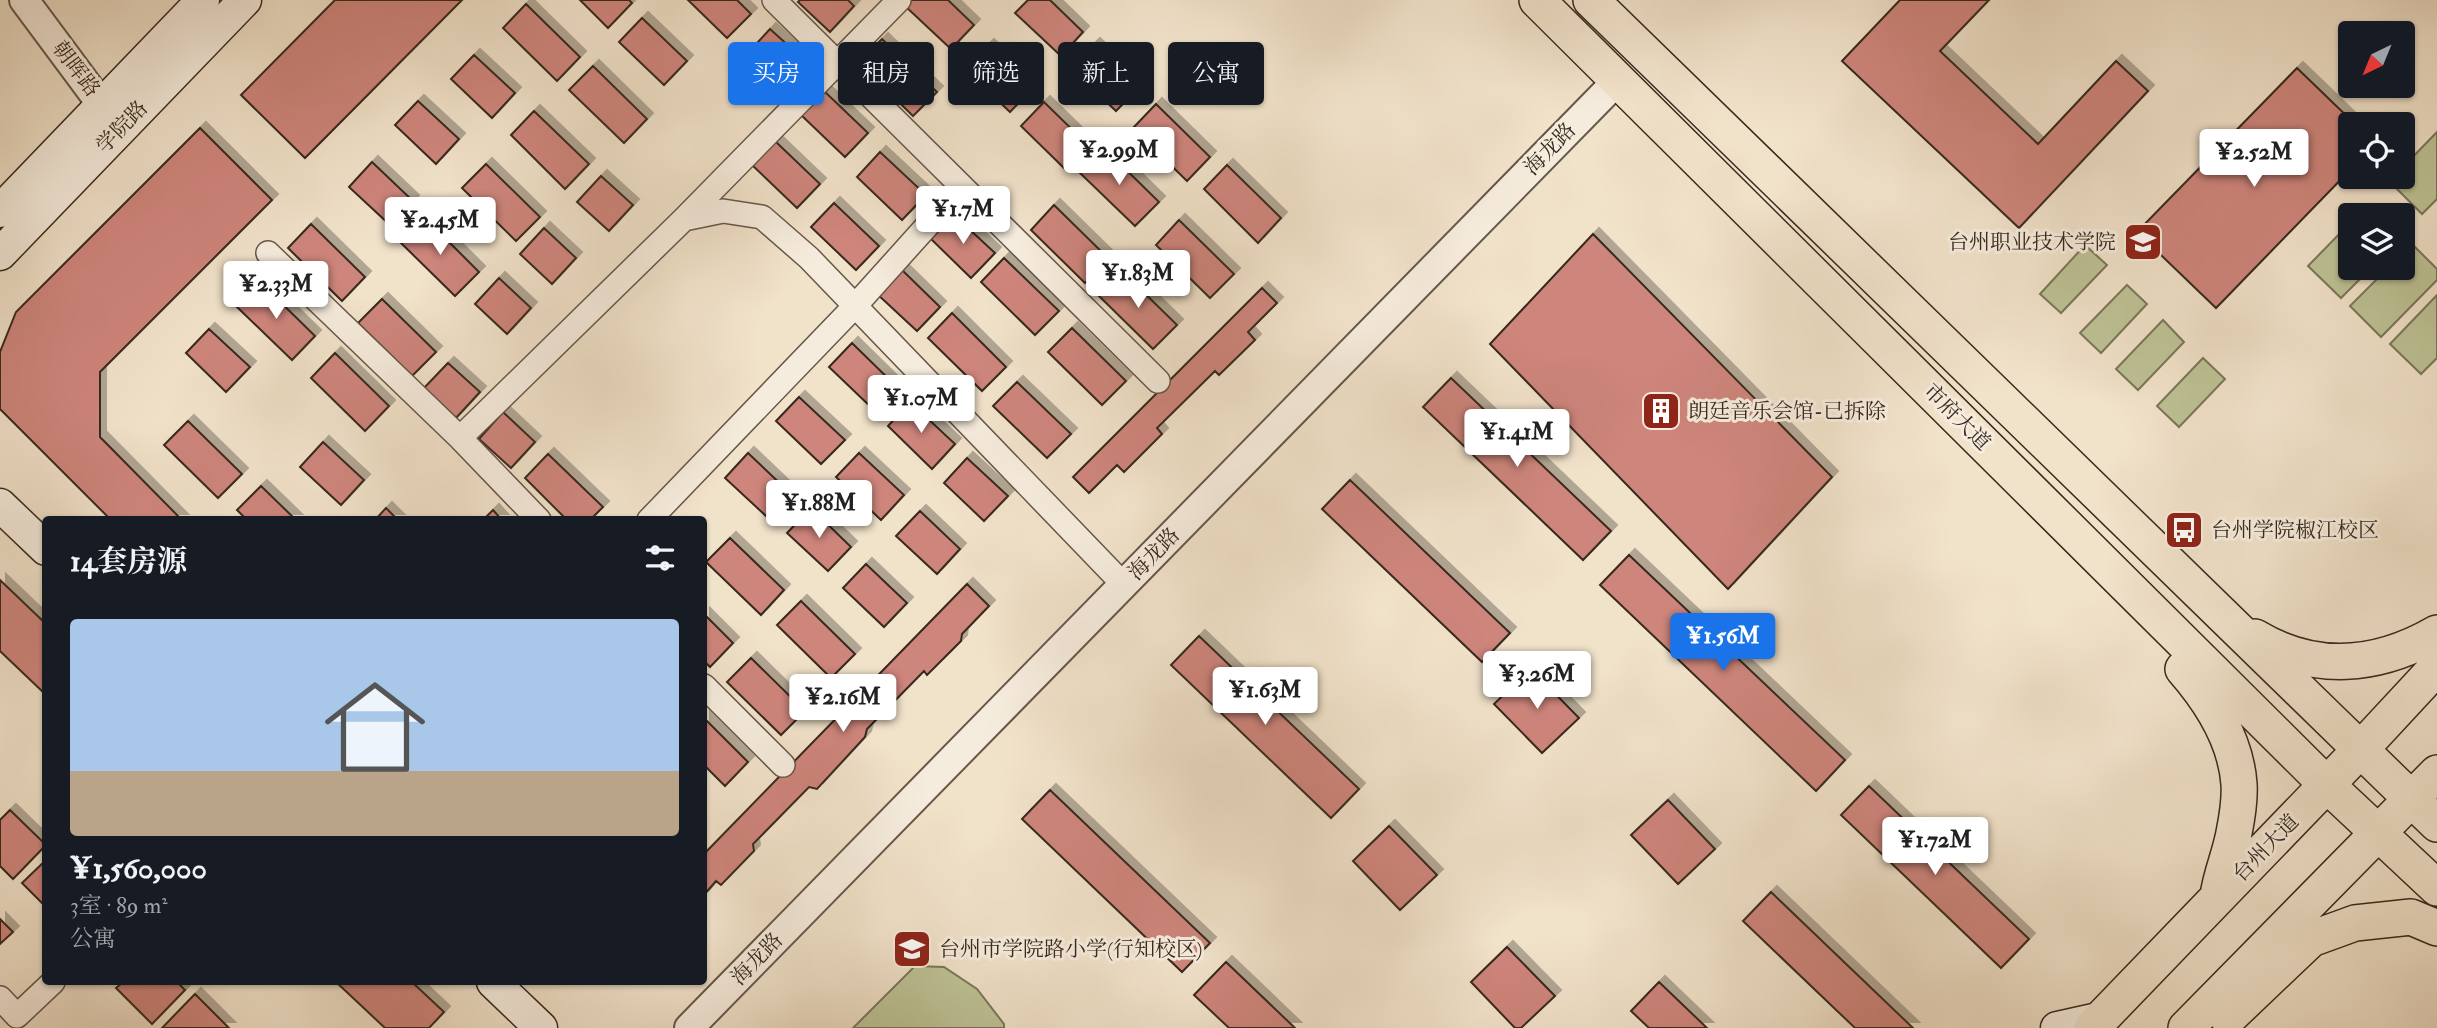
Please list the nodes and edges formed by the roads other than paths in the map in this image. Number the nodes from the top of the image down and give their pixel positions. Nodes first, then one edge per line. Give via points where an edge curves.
1 (24, 0) edge
2 (203, 0) edge
3 (245, 0) edge
4 (774, 0) edge
5 (899, 0) edge
6 (1537, 0) edge
7 (1591, 0) edge
8 (837, 63) junction
9 (1618, 80) junction
10 (102, 104) junction
11 (962, 187) junction
12 (0, 211) edge
13 (684, 219) junction
14 (268, 253) dead end
15 (0, 254) edge
16 (855, 306) junction
17 (1158, 381) dead end
18 (460, 438) junction
19 (0, 505) edge
20 (2047, 506) junction
21 (535, 516) edge
22 (653, 516) edge
23 (42, 545) edge
24 (1124, 585) junction
25 (2225, 619) junction
26 (2437, 633) edge
27 (2437, 667) edge
28 (707, 689) edge
29 (2360, 750) junction
30 (783, 765) dead end
31 (2437, 773) edge
32 (2327, 785) junction
33 (2412, 799) junction
34 (2437, 824) edge
35 (2378, 832) junction
36 (2437, 888) edge
37 (2218, 898) junction
38 (2437, 928) edge
39 (50, 985) edge
40 (496, 985) edge
41 (0, 998) edge
42 (2097, 1023) edge
43 (541, 1028) edge
44 (689, 1028) edge
45 (2057, 1028) edge
46 (2186, 1028) edge
47 (2218, 1028) edge

1 - 10 street, 朝晖路
2 - 10 main road, 学院路
3 - 15 main road, 学院路
4 - 8 street
5 - 8 street
6 - 9 main road, 市府大道
7 - 25 main road, 市府大道
8 - 11 street
8 - 13 street
9 - 20 main road, 市府大道
9 - 24 street, 海龙路
10 - 12 main road, 学院路
11 - 16 street
11 - 17 street
13 - 16 street via 723,211 762,217
13 - 18 street
14 - 18 street
16 - 22 street
16 - 24 street
18 - 21 street
19 - 23 main road
20 - 32 main road, 市府大道
20 - 37 main road via 2074,550 2215,708 2239,785 2234,832
24 - 44 street, 海龙路
25 - 26 main road via 2299,656 2337,662 2392,655
25 - 29 main road, 市府大道
27 - 29 main road, 台州大道
28 - 30 street
29 - 32 main road, 台州大道
29 - 33 main road, 市府大道
31 - 33 main road
32 - 35 main road, 市府大道
32 - 37 main road, 台州大道
33 - 34 main road, 市府大道
33 - 35 main road
35 - 36 main road, 市府大道
35 - 46 main road
37 - 42 main road, 台州大道
38 - 47 main road via 2411,917 2355,923 2311,939
39 - 41 street via 18,1016
40 - 43 main road
42 - 45 main road

